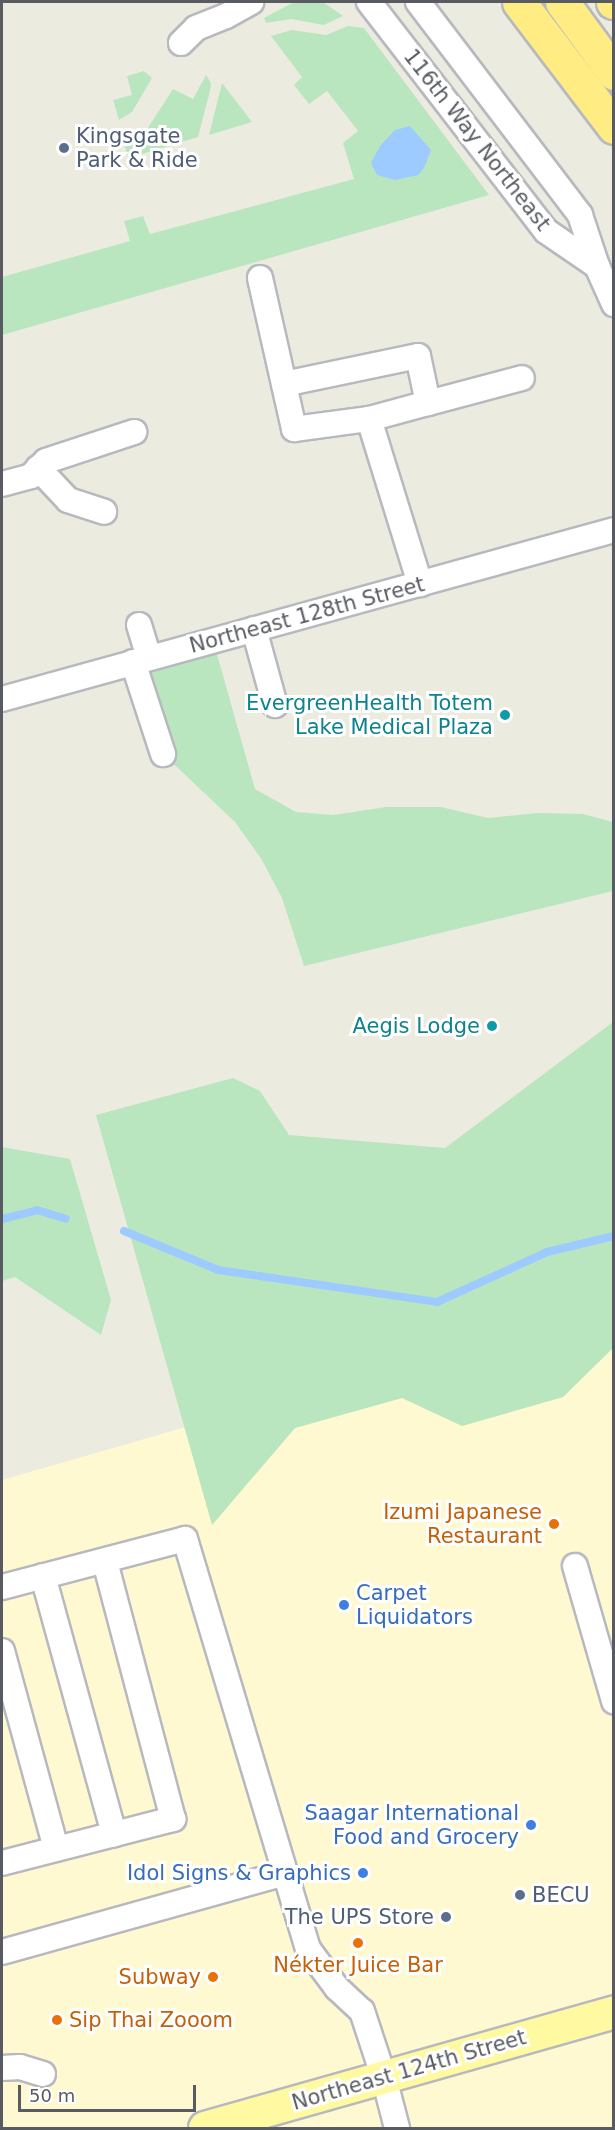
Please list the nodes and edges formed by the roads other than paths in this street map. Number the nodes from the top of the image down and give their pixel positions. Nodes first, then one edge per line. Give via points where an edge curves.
1 (251, 2) edge
2 (369, 2) edge
3 (418, 2) edge
4 (519, 2) edge
5 (562, 2) edge
6 (180, 43) dead end
7 (614, 73) edge
8 (614, 127) edge
9 (597, 266) junction
10 (260, 278) dead end
11 (614, 304) edge
12 (522, 378) dead end
13 (284, 384) junction
14 (428, 403) junction
15 (369, 419) junction
16 (134, 432) dead end
17 (38, 468) junction
18 (2, 484) edge
19 (104, 512) dead end
20 (614, 530) edge
21 (420, 584) junction
22 (139, 625) dead end
23 (254, 629) junction
24 (141, 660) junction
25 (2, 699) edge
26 (275, 705) dead end
27 (163, 754) dead end
28 (105, 1561) junction
29 (575, 1566) dead end
30 (43, 1576) junction
31 (2, 1587) edge
32 (2, 1651) edge
33 (614, 1701) edge
34 (114, 1834) junction
35 (56, 1849) junction
36 (2, 1863) edge
37 (285, 1873) junction
38 (2, 1952) edge
39 (614, 2012) edge
40 (2, 2068) edge
41 (43, 2074) dead end
42 (384, 2078) junction
43 (205, 2128) edge
44 (397, 2128) edge

1 - 6 street via 196,28
2 - 9 street, 116th Way Northeast via 546,231
3 - 9 street, 116th Way Northeast via 580,215
4 - 8 highway
5 - 7 highway
9 - 11 street, 116th Way Northeast
10 - 13 street
12 - 14 street
13 - 14 street via 418,356
13 - 15 street via 294,429
14 - 15 street
15 - 21 street
16 - 17 street via 46,461
17 - 18 street via 31,476
17 - 19 street via 68,500
20 - 21 street, Northeast 128th Street
21 - 23 street, Northeast 128th Street
22 - 24 street
23 - 24 street, Northeast 128th Street
23 - 26 street
24 - 25 street, Northeast 128th Street
24 - 27 street
28 - 30 street
28 - 34 street via 173,1819
28 - 37 street via 185,1539
29 - 33 street
30 - 31 street
30 - 34 street
32 - 35 street
34 - 35 street
35 - 36 street
37 - 38 street
37 - 42 street via 308,1949 337,1988 362,2010
39 - 42 main road, Northeast 124th Street
40 - 41 street via 20,2067
42 - 43 main road, Northeast 124th Street
42 - 44 street

